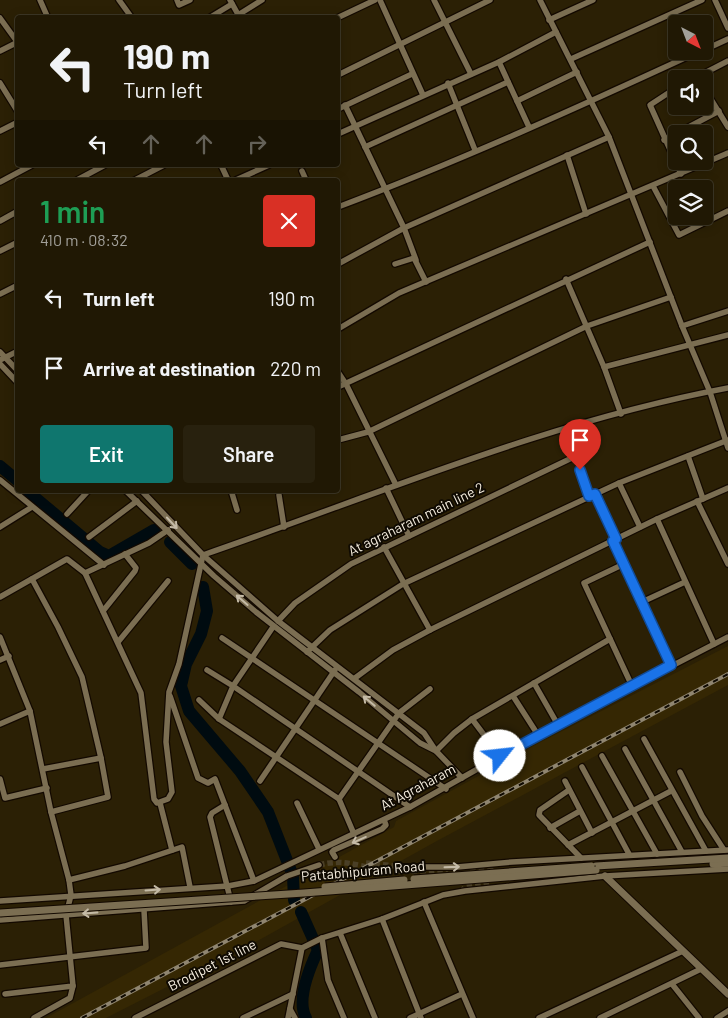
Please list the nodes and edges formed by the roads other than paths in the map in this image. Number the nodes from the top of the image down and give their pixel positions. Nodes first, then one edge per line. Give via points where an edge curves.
1 (40, 0) edge
2 (119, 0) edge
3 (177, 0) edge
4 (190, 0) edge
5 (262, 0) edge
6 (375, 0) edge
7 (380, 0) edge
8 (434, 0) edge
9 (490, 0) edge
10 (540, 0) edge
11 (593, 0) edge
12 (702, 0) edge
13 (715, 0) edge
14 (231, 2) edge
15 (47, 15) edge
16 (130, 15) edge
17 (213, 15) edge
18 (238, 15) edge
19 (240, 15) edge
20 (340, 17) edge
21 (0, 18) edge
22 (549, 20) junction
23 (444, 23) junction
24 (728, 28) edge
25 (556, 32) junction
26 (15, 39) edge
27 (728, 39) edge
28 (15, 43) edge
29 (399, 46) junction
30 (713, 46) edge
31 (0, 52) edge
32 (571, 58) junction
33 (680, 60) edge
34 (728, 61) edge
35 (499, 62) junction
36 (711, 70) edge
37 (577, 72) junction
38 (340, 74) edge
39 (412, 74) junction
40 (471, 74) junction
41 (508, 82) junction
42 (0, 83) edge
43 (448, 83) junction
44 (668, 93) edge
45 (423, 95) junction
46 (592, 99) junction
47 (517, 101) junction
48 (713, 102) edge
49 (346, 105) junction
50 (456, 105) junction
51 (15, 107) edge
52 (340, 108) edge
53 (719, 111) junction
54 (15, 124) edge
55 (355, 126) junction
56 (529, 128) junction
57 (728, 128) edge
58 (0, 131) edge
59 (340, 133) edge
60 (609, 137) junction
61 (664, 140) junction
62 (365, 147) junction
63 (476, 150) junction
64 (728, 153) edge
65 (567, 155) junction
66 (28, 167) edge
67 (101, 167) edge
68 (160, 167) edge
69 (265, 167) edge
70 (302, 171) dead end
71 (681, 174) junction
72 (81, 178) edge
73 (139, 178) edge
74 (240, 178) edge
75 (305, 178) edge
76 (0, 182) edge
77 (653, 186) junction
78 (384, 189) junction
79 (632, 194) junction
80 (340, 206) edge
81 (728, 211) edge
82 (15, 213) edge
83 (586, 214) junction
84 (0, 221) edge
85 (404, 228) junction
86 (650, 242) junction
87 (15, 244) edge
88 (0, 251) edge
89 (416, 260) junction
90 (340, 263) edge
91 (395, 264) dead end
92 (566, 278) junction
93 (426, 282) junction
94 (15, 286) edge
95 (0, 294) edge
96 (671, 297) junction
97 (728, 311) edge
98 (587, 326) junction
99 (682, 326) junction
100 (340, 328) edge
101 (728, 335) edge
102 (690, 345) junction
103 (0, 352) edge
104 (15, 352) edge
105 (2, 359) edge
106 (0, 364) edge
107 (604, 367) junction
108 (15, 370) edge
109 (340, 375) edge
110 (15, 380) edge
111 (346, 384) junction
112 (340, 386) edge
113 (728, 388) edge
114 (710, 392) junction
115 (621, 414) junction
116 (568, 428) junction
117 (368, 432) junction
118 (340, 439) edge
119 (727, 440) edge
120 (728, 448) edge
121 (576, 456) junction
122 (688, 456) junction
123 (0, 480) edge
124 (619, 483) junction
125 (396, 485) junction
126 (386, 488) junction
127 (728, 488) edge
128 (15, 493) edge
129 (15, 493) edge
130 (86, 493) edge
131 (128, 493) edge
132 (144, 493) edge
133 (232, 493) edge
134 (279, 495) dead end
135 (592, 495) junction
136 (700, 500) junction
137 (137, 501) junction
138 (32, 507) junction
139 (237, 510) dead end
140 (67, 514) dead end
141 (656, 519) junction
142 (0, 527) edge
143 (284, 527) junction
144 (640, 527) junction
145 (168, 530) junction
146 (409, 536) junction
147 (89, 537) dead end
148 (614, 540) junction
149 (384, 547) junction
150 (125, 554) junction
151 (203, 554) junction
152 (201, 563) junction
153 (104, 564) junction
154 (624, 564) junction
155 (728, 564) edge
156 (85, 573) junction
157 (32, 579) junction
158 (168, 581) dead end
159 (685, 582) junction
160 (403, 584) junction
161 (1, 594) edge
162 (642, 602) junction
163 (103, 611) junction
164 (278, 621) junction
165 (273, 627) junction
166 (430, 630) junction
167 (0, 637) edge
168 (728, 637) edge
169 (222, 638) dead end
170 (610, 639) junction
171 (118, 642) junction
172 (714, 644) junction
173 (309, 650) junction
174 (9, 656) junction
175 (252, 656) junction
176 (0, 660) edge
177 (671, 665) junction
178 (338, 666) junction
179 (207, 670) dead end
180 (333, 673) junction
181 (355, 678) junction
182 (534, 683) junction
183 (233, 686) junction
184 (632, 686) junction
185 (430, 689) dead end
186 (169, 692) junction
187 (513, 696) junction
188 (199, 700) dead end
189 (314, 701) junction
190 (30, 711) junction
191 (399, 713) junction
192 (219, 719) junction
193 (472, 719) junction
194 (393, 721) junction
195 (0, 724) edge
196 (558, 725) junction
197 (295, 729) junction
198 (538, 735) junction
199 (644, 739) dead end
200 (378, 741) junction
201 (625, 749) dead end
202 (436, 751) junction
203 (500, 756) junction
204 (602, 756) dead end
205 (101, 758) junction
206 (275, 758) junction
207 (582, 767) dead end
208 (43, 769) junction
209 (358, 771) junction
210 (680, 772) dead end
211 (462, 778) junction
212 (0, 779) edge
213 (260, 781) dead end
214 (565, 781) dead end
215 (46, 788) junction
216 (446, 789) junction
217 (569, 790) junction
218 (671, 791) junction
219 (339, 800) junction
220 (654, 801) junction
221 (160, 803) junction
222 (297, 803) dead end
223 (225, 805) junction
224 (410, 808) junction
225 (580, 811) junction
226 (51, 812) junction
227 (633, 812) junction
228 (384, 820) junction
229 (611, 824) junction
230 (550, 828) junction
231 (592, 833) junction
232 (354, 834) junction
233 (568, 845) junction
234 (319, 849) junction
235 (172, 850) junction
236 (726, 850) edge
237 (706, 851) junction
238 (682, 852) junction
239 (629, 854) junction
240 (657, 854) junction
241 (335, 857) dead end
242 (580, 858) junction
243 (728, 858) edge
244 (512, 862) junction
245 (728, 863) edge
246 (319, 866) tunnel mouth
247 (404, 867) tunnel mouth
248 (596, 868) junction
249 (728, 869) edge
250 (605, 876) junction
251 (69, 880) junction
252 (254, 881) junction
253 (228, 886) junction
254 (512, 886) junction
255 (190, 887) junction
256 (71, 895) junction
257 (0, 901) edge
258 (231, 902) junction
259 (424, 902) junction
260 (0, 908) edge
261 (144, 910) junction
262 (0, 913) edge
263 (66, 915) junction
264 (382, 919) junction
265 (0, 920) edge
266 (340, 933) junction
267 (319, 939) junction
268 (302, 948) junction
269 (683, 951) junction
270 (69, 958) junction
271 (0, 966) edge
272 (701, 969) junction
273 (672, 984) junction
274 (73, 986) junction
275 (5, 994) dead end
276 (292, 994) junction
277 (462, 994) junction
278 (728, 994) edge
279 (290, 1009) junction
280 (728, 1011) edge
281 (420, 1016) edge
282 (34, 1018) edge
283 (135, 1018) edge
284 (243, 1018) edge
285 (288, 1018) edge
286 (295, 1018) edge
287 (344, 1018) edge
288 (375, 1018) edge
289 (410, 1018) edge
290 (473, 1018) edge
291 (539, 1018) edge
292 (600, 1018) edge
293 (699, 1018) edge
294 (717, 1018) edge

1 - 15 street
2 - 16 street
3 - 4 street via 180,5
5 - 19 street
6 - 20 street
7 - 29 street
8 - 23 street
9 - 23 street
10 - 22 street
11 - 22 street
12 - 32 street
13 - 24 street
14 - 17 street
14 - 18 street
21 - 26 street
22 - 25 street
23 - 29 street
23 - 40 street
25 - 32 street
25 - 35 street
27 - 30 street
28 - 31 street
29 - 38 street
29 - 39 street
32 - 37 street
33 - 46 street
34 - 36 street
35 - 40 street
35 - 41 street
37 - 46 street
37 - 47 street
39 - 45 street
39 - 49 street
40 - 43 street
41 - 47 street
41 - 50 street
42 - 51 street
43 - 45 street
43 - 50 street
44 - 61 street via 650,105
45 - 55 street
46 - 56 street
46 - 60 street
47 - 56 street
48 - 53 street
49 - 52 street
49 - 55 street
50 - 62 street
50 - 63 street
53 - 57 street
53 - 61 street
54 - 58 street
55 - 59 street
55 - 62 street
56 - 63 street
60 - 65 street
60 - 79 street
61 - 71 street
62 - 78 street
63 - 78 street
64 - 71 street
65 - 83 street
65 - 85 street
66 - 76 street
67 - 72 street
68 - 73 street
69 - 74 street
70 - 75 street
71 - 77 street
77 - 79 street
77 - 81 street via 679,235
78 - 80 street
78 - 85 street
79 - 83 street
79 - 86 street
82 - 84 street
83 - 93 street
85 - 89 street
85 - 90 street
86 - 92 street
86 - 96 street
87 - 88 street
89 - 91 street via 411,257
89 - 93 street
92 - 98 street
92 - 111 street
93 - 100 street via 399,293
94 - 95 street
96 - 98 street
96 - 99 street
97 - 99 street
98 - 107 street
98 - 117 street
99 - 102 street
101 - 102 street
102 - 107 street
102 - 114 street
103 - 105 street
104 - 105 street
105 - 108 street
106 - 110 street
107 - 115 street
109 - 111 street
111 - 112 street
111 - 117 street
113 - 114 street
114 - 115 street
114 - 119 street
115 - 116 street
116 - 121 street
116 - 125 street via 466,459
117 - 118 street
117 - 125 street
119 - 120 street
119 - 122 street
121 - 135 street
121 - 146 street, At agraharam main line 2
122 - 124 street
122 - 136 street
123 - 129 street
124 - 135 street
124 - 144 street
125 - 126 street
126 - 143 street
126 - 146 street
127 - 136 street
128 - 138 street
130 - 140 street
131 - 137 street
132 -> 151 street
133 - 139 street
134 - 143 street
135 - 148 street
135 - 160 street
136 - 141 street
136 - 155 street
137 - 145 street
137 - 147 street
138 - 142 street
138 - 153 street
141 - 144 street
141 - 159 street
143 - 151 street
144 - 148 street
145 - 150 street
145 - 152 street
146 - 149 street, At agraharam main line 2
148 - 154 street
148 - 166 street
149 - 160 street
149 - 164 street, At agraharam main line 2 via 351,564 295,603
150 - 153 street
150 - 163 street via 136,571
151 - 152 street
151 - 164 street
165 -> 152 street
152 - 186 street via 179,664
153 - 156 street
154 - 162 street
154 - 170 street via 584,583
156 - 157 street via 67,559
156 - 163 street
157 - 161 street
157 - 205 street via 82,677
158 - 171 street
159 - 162 street
159 - 172 street
160 - 166 street
160 - 173 street via 330,630
162 - 177 street
163 - 171 street
164 - 173 street
165 - 173 street
165 - 175 street
166 - 181 street via 393,650
167 - 174 street
168 - 172 street, At Agraharam
169 - 175 street
170 - 182 street
170 - 184 street
171 - 221 street via 141,693 154,799
172 - 177 street, At Agraharam
173 - 178 street
173 - 180 street
174 - 176 street
174 - 190 street
175 - 183 street
175 - 189 street
177 - 184 street, At Agraharam
178 - 180 street
178 - 181 street
179 - 183 street
180 - 189 street
194 -> 180 street
181 - 191 street
182 - 187 street
182 - 196 street
183 - 192 street
183 - 197 street
184 - 196 street, At Agraharam
185 - 191 street
186 - 221 street via 166,742 172,792
186 - 223 street via 198,778 208,783 215,779
187 - 193 street
187 - 198 street
188 - 192 street
189 - 197 street
189 - 200 street
190 - 195 street
190 - 208 street
191 - 194 street
191 - 202 street via 424,733
192 - 206 street
193 - 202 street
193 - 203 street
194 - 200 street
194 - 202 street via 420,743
196 - 198 street, At Agraharam
197 - 206 street
197 - 209 street
198 - 203 street, At Agraharam
199 - 218 street
200 - 209 street
200 - 216 street
201 - 220 street
202 - 211 street
203 - 211 street, At Agraharam
204 - 227 street
205 - 208 street
205 - 226 street via 108,796
206 - 213 street
206 - 219 street
207 - 229 street
208 - 215 street
209 - 219 street
209 - 224 street
210 - 236 street via 702,816
211 - 216 street, At Agraharam
212 - 215 street via 5,798
214 - 217 street
215 - 226 street
216 - 224 street, At Agraharam
217 - 225 street
217 - 230 street via 539,813
218 - 220 street
218 - 237 street
219 - 232 street
220 - 227 street
220 - 238 street
221 - 235 street
222 - 234 street
223 - 252 street
223 - 253 street via 210,817
224 - 228 street, At Agraharam
225 - 230 street
225 - 231 street
226 - 251 street
227 - 229 street
227 - 240 street
228 - 232 street, At Agraharam
228 -> 241 street via 386,825 382,829 334,850
229 - 231 street
229 - 239 street
230 - 233 street
231 - 233 street
232 - 234 street, At Agraharam
233 - 242 street
234 - 252 street, At Agraharam
235 - 251 street
235 - 255 street via 182,847
236 - 237 street
237 - 238 street
238 - 240 street
239 - 240 street
239 - 242 street
242 - 244 street
243 - 248 street, Pattabhipuram Road
247 -> 244 street
244 - 254 street
245 - 248 street, Pattabhipuram Road
246 - 258 street via 287,876 244,901
248 - 260 street, Pattabhipuram Road, bridge
248 - 262 street, Pattabhipuram Road, bridge via 324,892
249 - 250 street
250 - 254 street
250 - 269 street
251 - 256 street
252 - 253 street
253 - 255 street
253 - 258 street
254 - 259 street via 443,895
256 -> 255 street
256 - 257 street
256 - 263 street
258 - 261 street
259 - 264 street
259 - 277 street
261 -> 263 street
261 - 270 street via 146,948
263 - 265 street
263 - 270 street
264 - 266 street
264 - 281 street
266 - 267 street
266 - 288 street
267 - 268 street
267 - 287 street via 328,980
268 - 276 street
268 - 283 street, Brodipet 1st line via 281,944
269 - 272 street
269 - 291 street
270 - 271 street
270 - 274 street
272 - 273 street
272 - 278 street
273 - 292 street
273 - 293 street
274 - 275 street
274 - 282 street via 70,998
276 - 279 street
276 - 284 street
277 - 281 street
277 - 290 street
279 - 285 street
279 - 286 street
280 - 294 street
281 - 289 street

